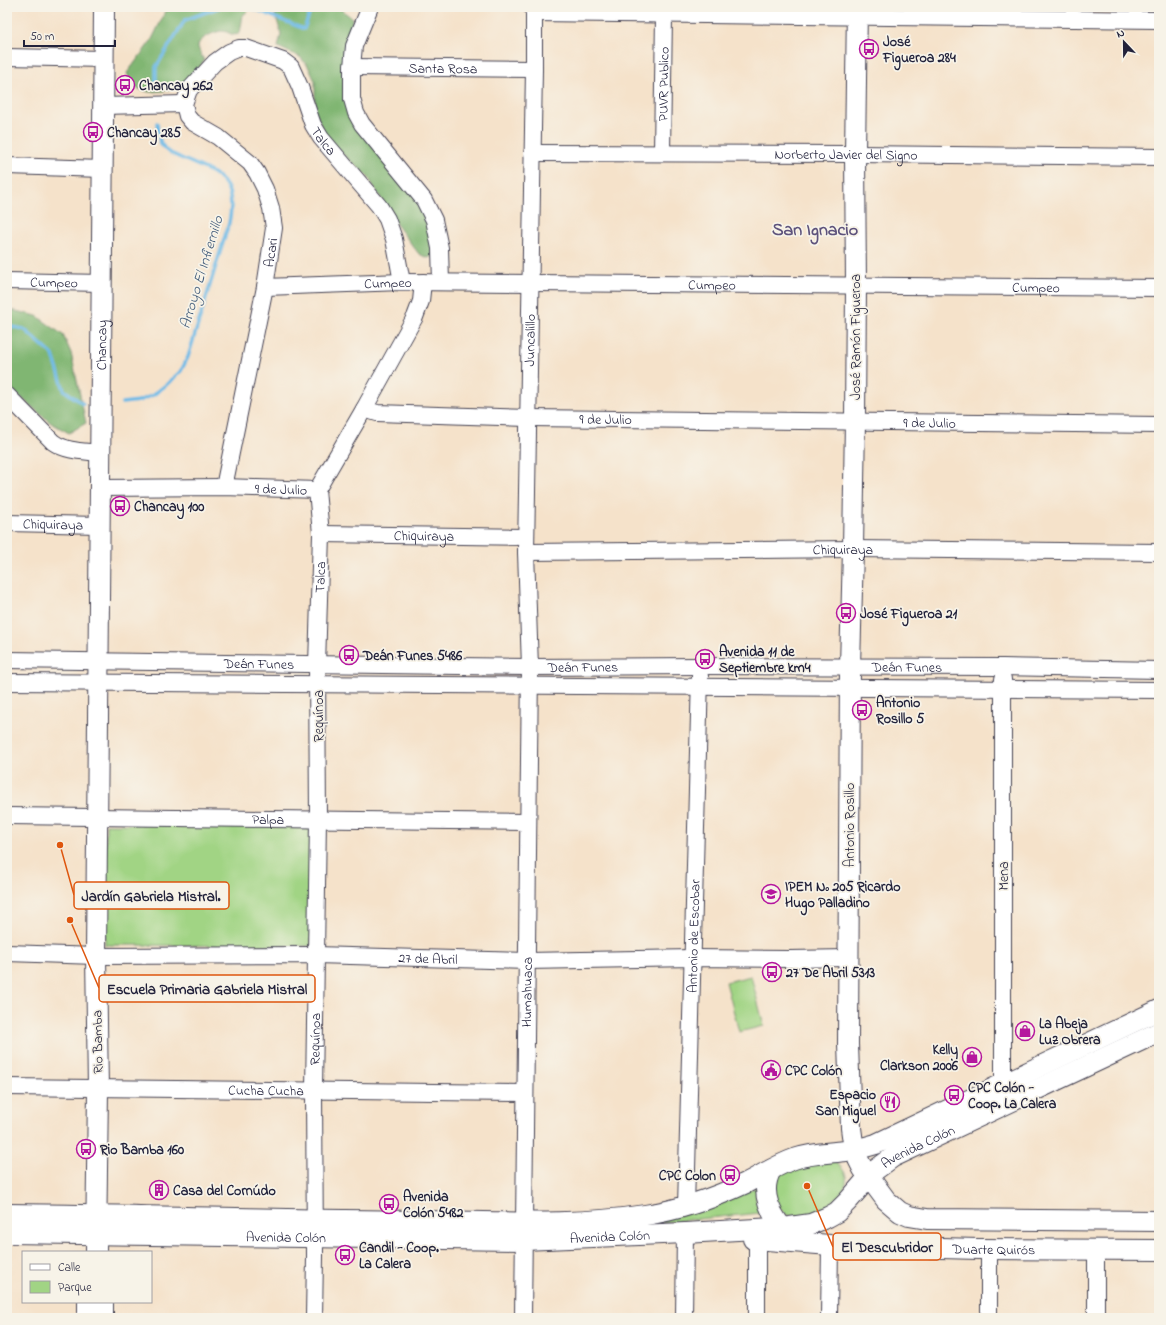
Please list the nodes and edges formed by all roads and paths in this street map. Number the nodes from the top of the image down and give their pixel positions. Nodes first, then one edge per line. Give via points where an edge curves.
1 (104, 7) edge
2 (370, 7) edge
3 (533, 10) edge
4 (857, 11) edge
5 (664, 15) junction
6 (1159, 20) edge
7 (7, 56) edge
8 (104, 59) junction
9 (352, 67) junction
10 (534, 69) junction
11 (184, 104) junction
12 (103, 106) junction
13 (662, 152) junction
14 (532, 153) junction
15 (855, 154) junction
16 (1159, 157) edge
17 (7, 166) edge
18 (103, 169) junction
19 (7, 281) edge
20 (402, 282) junction
21 (423, 282) junction
22 (441, 282) junction
23 (102, 283) junction
24 (530, 284) junction
25 (856, 286) junction
26 (265, 287) junction
27 (1159, 288) edge
28 (7, 396) edge
29 (364, 409) junction
30 (528, 418) junction
31 (855, 420) junction
32 (1159, 424) edge
33 (100, 453) junction
34 (224, 487) junction
35 (100, 488) junction
36 (317, 490) junction
37 (7, 523) edge
38 (99, 525) junction
39 (321, 534) junction
40 (526, 544) junction
41 (853, 549) junction
42 (1159, 552) edge
43 (7, 660) edge
44 (99, 661) junction
45 (317, 665) junction
46 (701, 666) junction
47 (530, 667) junction
48 (1004, 667) junction
49 (850, 668) junction
50 (1159, 670) edge
51 (7, 682) edge
52 (98, 683) junction
53 (317, 685) junction
54 (530, 686) junction
55 (700, 687) junction
56 (850, 688) junction
57 (1003, 689) junction
58 (1159, 690) edge
59 (7, 816) edge
60 (98, 817) junction
61 (318, 819) junction
62 (528, 822) junction
63 (7, 953) edge
64 (96, 956) junction
65 (316, 956) junction
66 (693, 958) junction
67 (848, 958) junction
68 (527, 960) junction
69 (1159, 1010) edge
70 (1159, 1032) edge
71 (1003, 1084) junction
72 (7, 1088) edge
73 (98, 1089) junction
74 (314, 1091) junction
75 (525, 1093) junction
76 (854, 1150) junction
77 (771, 1170) junction
78 (868, 1176) junction
79 (686, 1207) junction
80 (7, 1214) edge
81 (1159, 1221) edge
82 (781, 1227) junction
83 (315, 1229) junction
84 (524, 1231) junction
85 (7, 1233) edge
86 (685, 1233) junction
87 (757, 1240) junction
88 (96, 1241) edge
89 (794, 1242) junction
90 (830, 1245) junction
91 (989, 1249) junction
92 (1096, 1250) junction
93 (1159, 1250) edge
94 (88, 1303) edge
95 (103, 1303) edge
96 (88, 1318) edge
97 (103, 1318) edge
98 (314, 1318) edge
99 (523, 1318) edge
100 (684, 1318) edge
101 (756, 1318) edge
102 (829, 1318) edge
103 (989, 1318) edge
104 (1096, 1318) edge

1 - 8 main road, Chancay
2 - 9 street via 354,46
3 - 5 street
3 - 10 street, Juncalillo
4 - 5 street
4 - 6 street
4 - 15 main road, José Ramón Figueroa
5 - 13 street, PUVR Publico
7 - 8 street
8 - 12 main road, Chancay
9 - 10 street, Santa Rosa
9 - 22 street via 352,98 356,113 362,124 424,200 434,220 440,248
10 - 14 street, Juncalillo
11 - 12 street
11 - 20 street, Talca via 189,90 214,62 239,48 283,61 291,67 321,138 379,206 387,219 394,239
11 - 26 street, Acari via 187,116 192,122 218,137 250,163 265,189 272,208 274,228
12 - 18 main road, Chancay
13 - 14 street, Norberto Javier del Signo
13 - 15 street, Norberto Javier del Signo
14 - 24 street, Juncalillo
15 - 16 street, Norberto Javier del Signo
15 - 25 main road, José Ramón Figueroa
17 - 18 street
18 - 23 main road, Chancay
19 - 23 street, Cumpeo
20 - 21 street, Cumpeo
20 - 26 street, Cumpeo
21 - 22 street, Cumpeo
21 - 29 street via 422,301 416,317
22 - 24 street, Cumpeo
23 - 33 main road, Chancay
24 - 25 street, Cumpeo
24 - 30 street, Juncalillo
25 - 27 street, Cumpeo
25 - 31 main road, José Ramón Figueroa
26 - 34 street, Acari
28 - 33 street via 60,447
29 - 30 street, 9 de Julio via 377,413
29 - 36 street, 9 de Julio
30 - 31 street, 9 de Julio
30 - 40 street, Juncalillo
31 - 32 street, 9 de Julio
31 - 41 main road, José Ramón Figueroa
33 - 35 main road, Chancay
34 - 35 street, 9 de Julio
34 - 36 street, 9 de Julio
35 - 38 main road, Chancay
36 - 39 street, Talca
37 - 38 street, Chiquiraya
38 - 44 main road, Chancay
39 - 40 street, Chiquiraya
39 - 45 street, Talca
40 - 41 street, Chiquiraya
40 - 47 street, Juncalillo
41 - 42 street, Chiquiraya
41 - 49 main road, José Ramón Figueroa
43 - 44 street, Deán Funes
44 - 45 street, Deán Funes
44 - 52 main road, Chancay
45 - 47 street, Deán Funes
45 - 53 street, Requínoa
46 - 47 street, Deán Funes
46 - 49 street, Deán Funes
46 - 55 street, Antonio de Escobar
47 - 54 street, Humahuaca
48 - 49 street, Deán Funes
48 - 50 street, Deán Funes
48 - 57 street, Mena
49 - 56 main road, Antonio Rosillo
51 - 52 street, Deán Funes
52 - 53 street, Deán Funes
52 - 60 main road, Rio Bamba
53 - 54 street, Deán Funes
53 - 61 street, Requínoa
54 - 55 street, Deán Funes
54 - 62 street, Humahuaca
55 - 56 street, Deán Funes
55 - 66 street, Antonio de Escobar
56 - 57 street, Deán Funes
56 - 67 main road, Antonio Rosillo
57 - 58 street, Deán Funes
57 - 71 street, Mena
59 - 60 street, Palpa
60 - 61 street, Palpa
60 - 64 main road, Rio Bamba
61 - 62 street, Palpa
61 - 65 street, Requínoa
62 - 68 street, Humahuaca
63 - 64 street, 27 de Abril
64 - 65 street, 27 de Abril
64 - 73 main road, Rio Bamba
65 - 68 street, 27 de Abril
65 - 74 street, Requínoa
66 - 67 street, 27 de Abril
66 - 68 street, 27 de Abril
66 - 79 street, Antonio de Escobar
67 - 76 main road, Antonio Rosillo via 849,1067
68 - 75 street, Humahuaca
69 - 71 main road, Avenida Colón
70 - 78 main road, Avenida Colón via 893,1157
71 - 76 main road, Avenida Colón via 876,1144
72 - 73 street, Cucha Cucha
73 - 74 street, Cucha Cucha
73 - 88 main road, Rio Bamba
74 - 75 street, Cucha Cucha
74 - 83 street, Requínoa
75 - 84 street, Humahuaca
76 - 77 main road, Avenida Colón via 808,1154
76 - 78 main road, Duarte Quirós
77 - 79 main road, Avenida Colón via 724,1193
77 - 82 main road via 766,1181 766,1198
78 - 81 main road, Duarte Quirós via 893,1207 918,1218
78 - 82 main road, Avenida Colón via 848,1201 828,1217 811,1224
79 - 84 main road, Avenida Colón via 632,1217 559,1222
80 - 88 main road, Avenida Colón
82 - 86 main road, Avenida Colón
82 - 87 street
82 - 89 main road
83 - 84 main road, Avenida Colón
83 - 88 main road, Avenida Colón
83 - 98 street, Requínoa
84 - 86 main road, Avenida Colón
84 - 99 street, Humahuaca
85 - 88 main road, Avenida Colón
86 - 87 main road, Duarte Quirós
86 - 100 street
87 - 89 main road, Duarte Quirós
87 - 101 street
89 - 90 main road, Duarte Quirós
90 - 91 main road, Duarte Quirós
90 - 102 street
91 - 92 main road, Duarte Quirós
91 - 103 street
92 - 93 main road, Duarte Quirós
92 - 104 street
94 - 96 main road
95 - 97 main road

